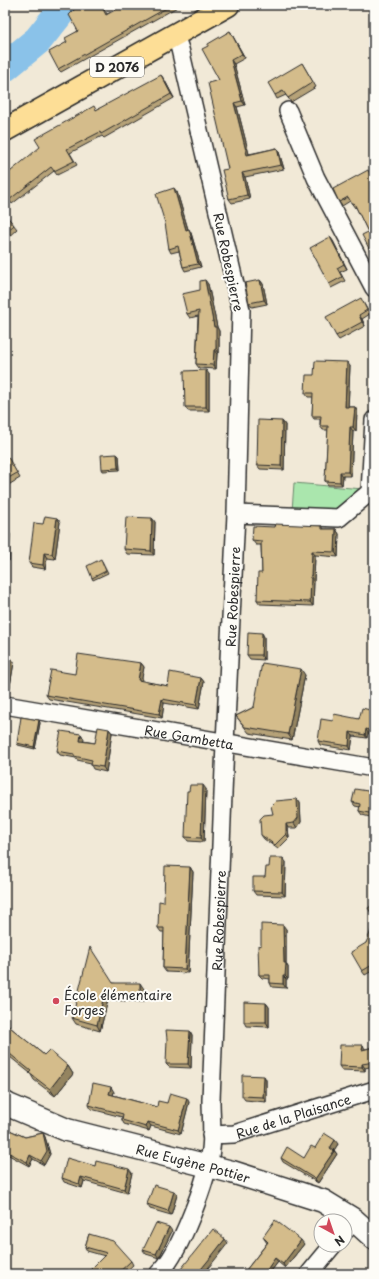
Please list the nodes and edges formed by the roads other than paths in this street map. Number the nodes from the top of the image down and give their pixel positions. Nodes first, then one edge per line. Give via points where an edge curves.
1 (228, 5) edge
2 (175, 35) junction
3 (288, 111) dead end
4 (5, 130) edge
5 (374, 288) edge
6 (374, 420) edge
7 (372, 492) edge
8 (236, 514) junction
9 (5, 705) edge
10 (225, 743) junction
11 (374, 768) edge
12 (374, 1090) edge
13 (5, 1102) edge
14 (211, 1135) junction
15 (208, 1166) junction
16 (336, 1213) edge
17 (353, 1227) edge
18 (374, 1238) edge
19 (326, 1253) edge
20 (158, 1274) edge
21 (309, 1274) edge

1 - 2 main road, D 2076
2 - 4 main road, D 2076
2 - 8 street, Rue Robespierre via 241,310
3 - 5 street via 316,178
6 - 7 street
7 - 8 street via 339,518
8 - 10 street, Rue Robespierre
9 - 10 street, Rue Gambetta
10 - 11 street, Rue Gambetta
10 - 14 street, Rue Robespierre
12 - 14 street, Rue de la Plaisance via 234,1134
13 - 15 street, Rue Eugène Pottier via 67,1130
14 - 15 street, Rue Robespierre
15 - 16 street, Rue Eugène Pottier via 323,1201
15 - 20 street, Rue Robespierre via 176,1249
17 - 18 street, Rue Eugène Pottier
19 - 21 street

